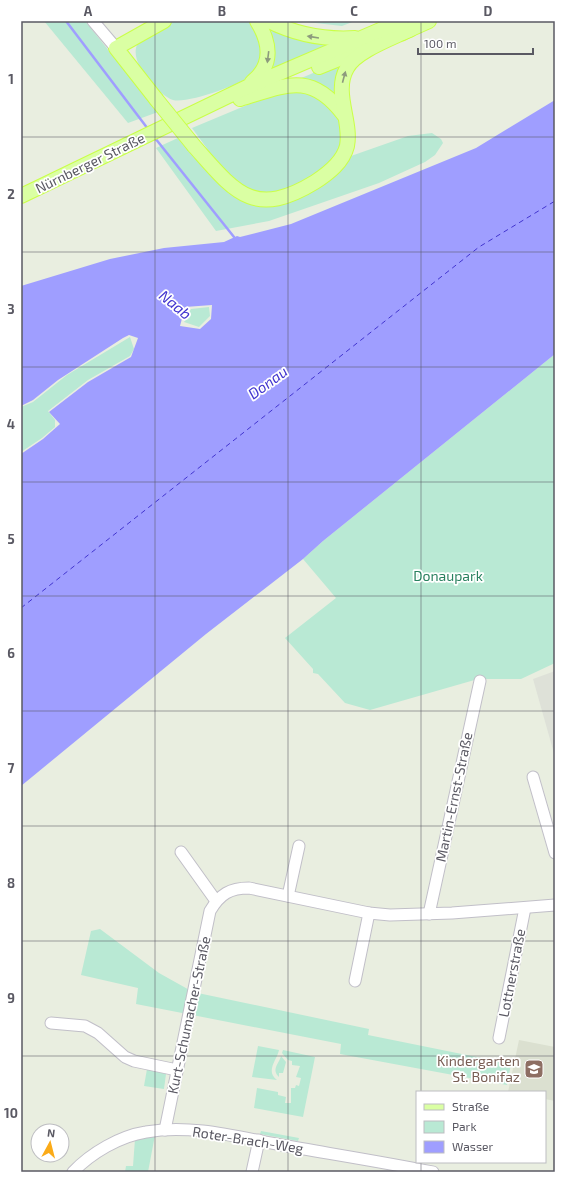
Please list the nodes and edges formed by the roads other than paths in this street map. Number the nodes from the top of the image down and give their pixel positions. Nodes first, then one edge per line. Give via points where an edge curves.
1 (93, 21) edge
2 (164, 21) edge
3 (257, 21) edge
4 (269, 21) edge
5 (429, 21) edge
6 (406, 25) edge
7 (366, 37) junction
8 (116, 48) junction
9 (243, 93) junction
10 (344, 115) junction
11 (21, 196) edge
12 (480, 681) dead end
13 (532, 777) dead end
14 (299, 846) dead end
15 (181, 852) dead end
16 (555, 853) edge
17 (288, 896) junction
18 (216, 900) junction
19 (555, 906) edge
20 (525, 908) junction
21 (369, 913) junction
22 (429, 914) junction
23 (355, 981) dead end
24 (51, 1023) dead end
25 (498, 1038) dead end
26 (177, 1070) junction
27 (165, 1130) junction
28 (258, 1140) junction
29 (404, 1169) edge
30 (73, 1172) edge
31 (252, 1172) edge
32 (434, 1172) edge

1 - 8 street
2 - 8 main road
3 -> 9 main road via 266,37 268,57 262,72
7 -> 4 main road via 318,38 294,33
5 - 6 main road
6 - 7 main road
6 - 9 main road
10 -> 6 main road via 342,82 347,67
7 - 9 main road
8 - 10 main road, bridge via 194,146 228,184 245,195 273,200 285,197 327,175 345,153 348,134
9 - 10 main road via 302,85 321,91
9 - 11 main road, Nürnberger Straße via 124,146
12 - 22 street, Martin-Ernst-Straße
13 - 16 street
14 - 17 street
15 - 18 street
17 - 18 street via 240,888 222,894
17 - 21 street
18 - 26 street, Kurt-Schumacher-Straße via 210,911
19 - 20 street
20 - 22 street
20 - 25 street, Lottnerstraße
21 - 22 street
21 - 23 street
24 - 26 street via 85,1026 98,1033 125,1057
26 - 27 street, Kurt-Schumacher-Straße
27 - 28 street, Roter-Brach-Weg via 200,1131
27 - 30 street, Roter-Brach-Weg via 145,1132 108,1146
28 - 29 street, Roter-Brach-Weg
28 - 31 street
29 - 32 street, Roter-Brach-Weg

